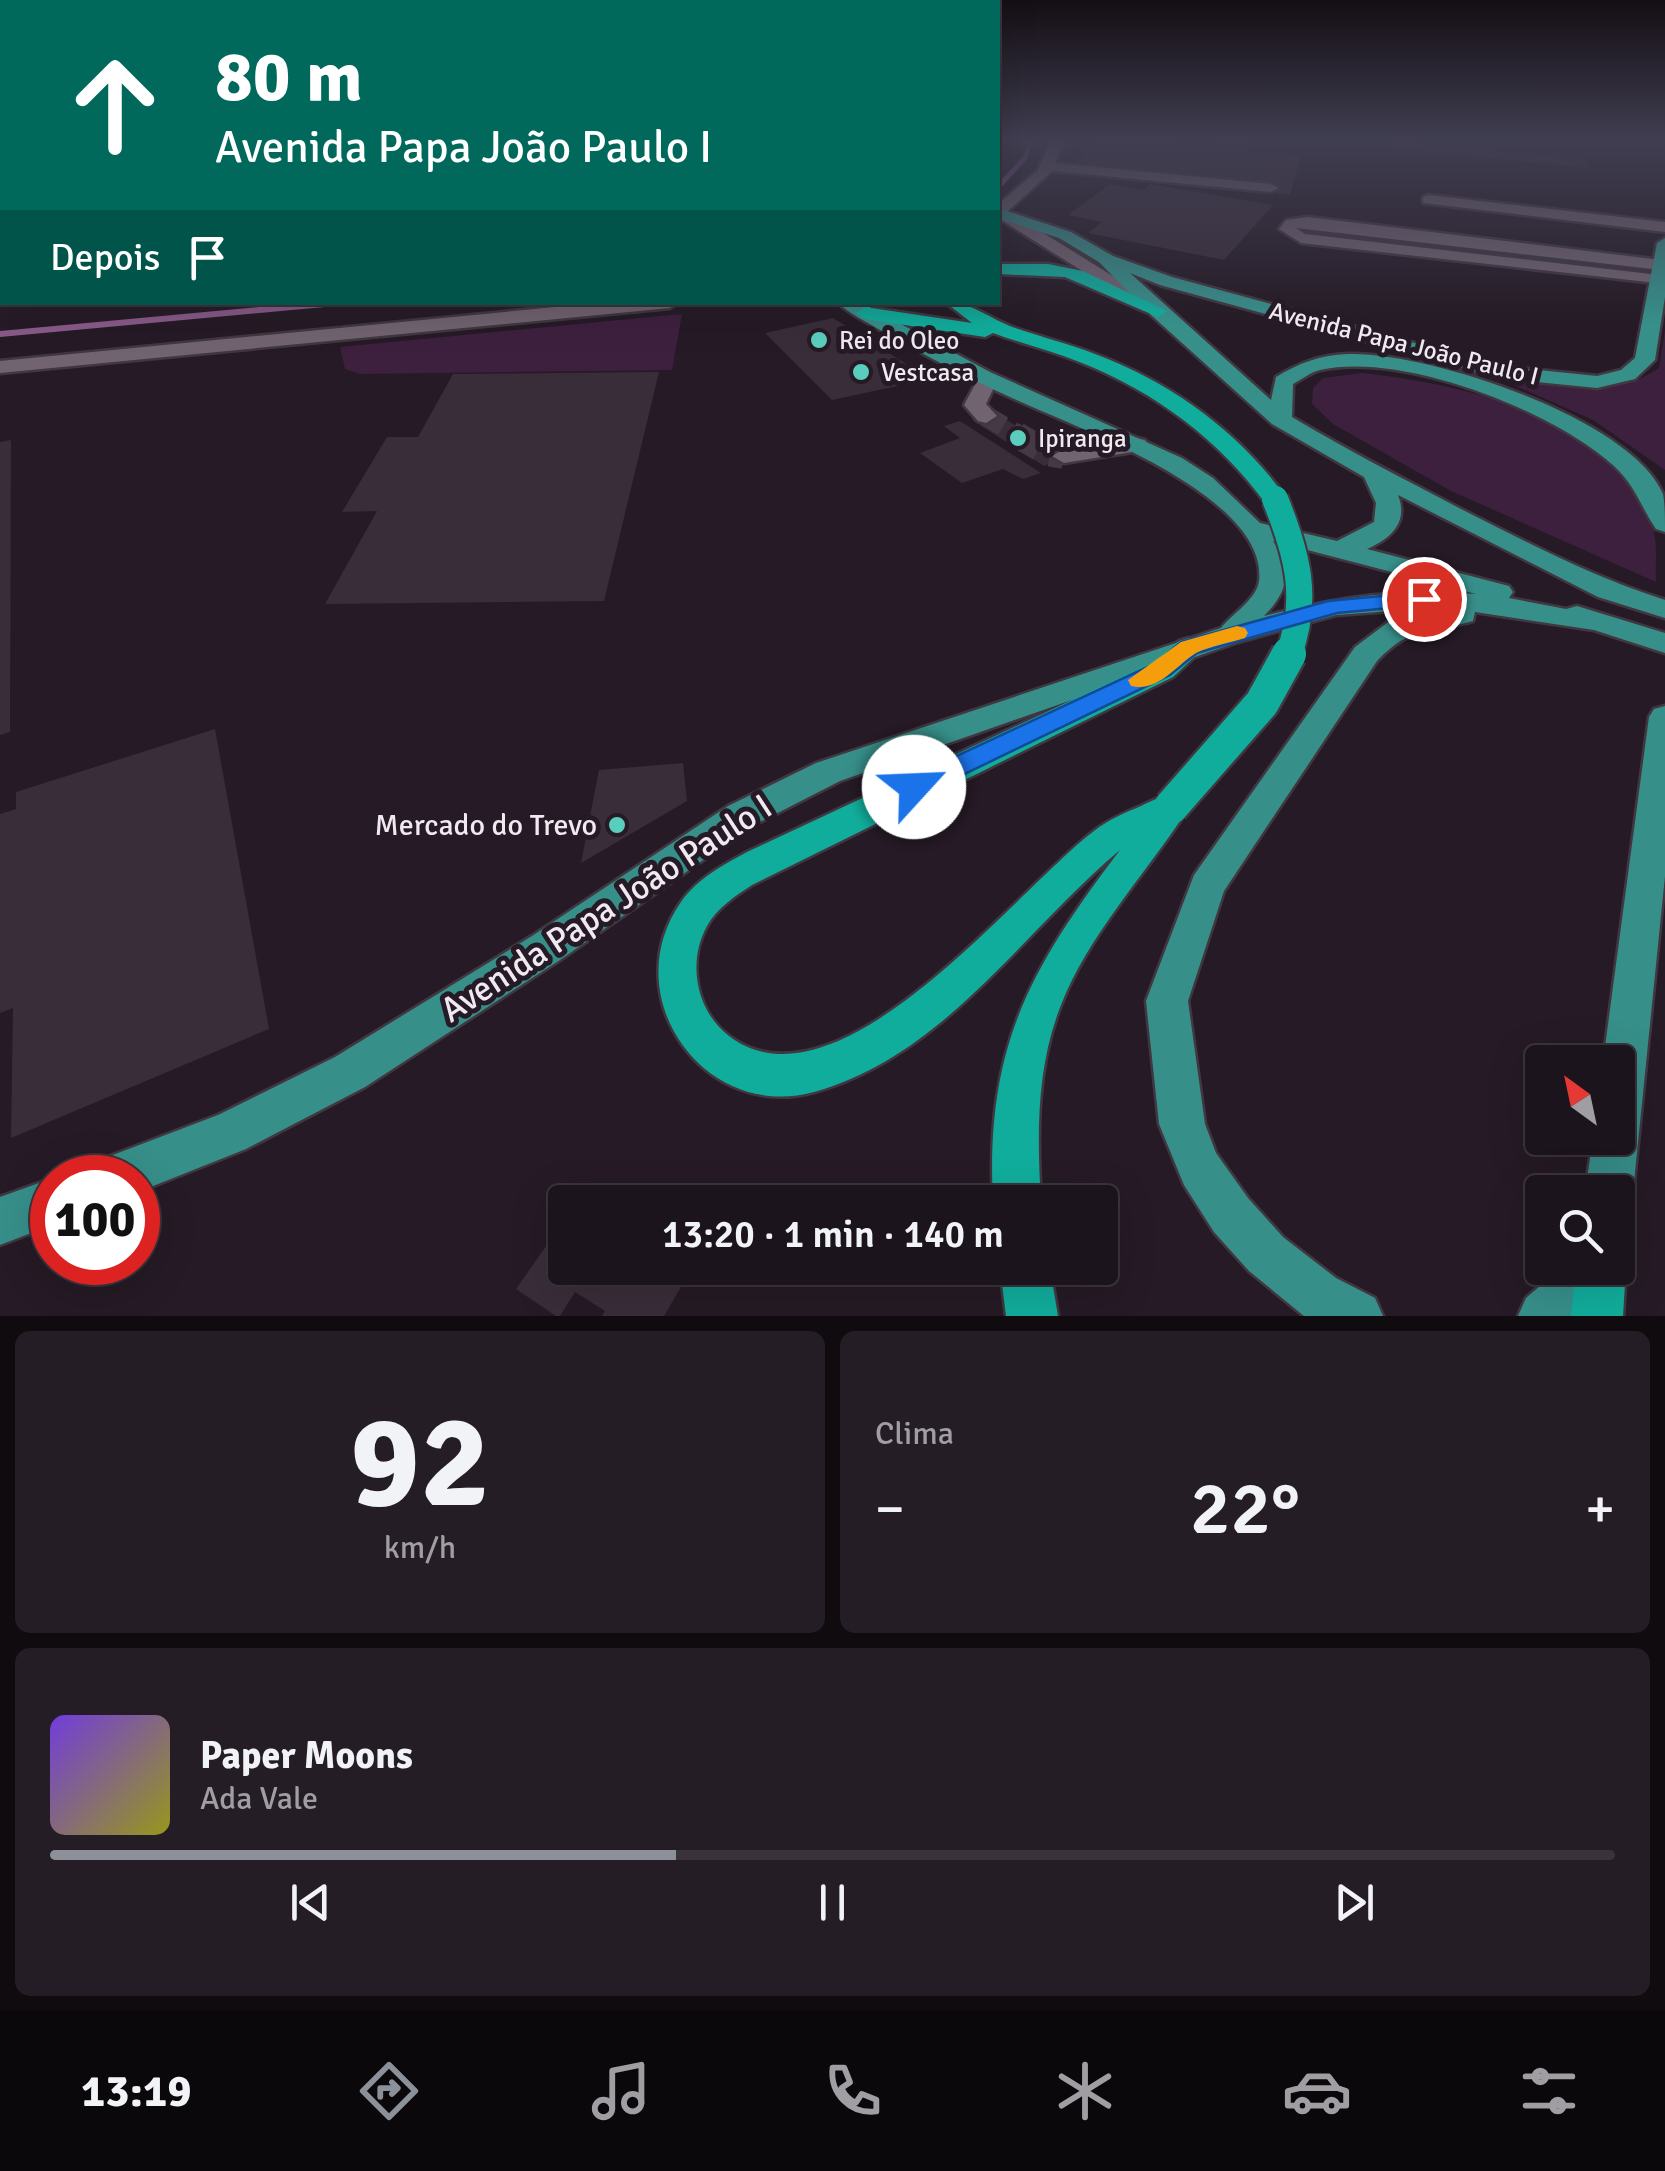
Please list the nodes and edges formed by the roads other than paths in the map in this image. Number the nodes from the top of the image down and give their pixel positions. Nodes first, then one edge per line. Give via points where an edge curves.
1 (1450, 202) edge
2 (1000, 213) edge
3 (1000, 214) edge
4 (1665, 226) edge
5 (1665, 243) edge
6 (1105, 258) junction
7 (1000, 269) edge
8 (1660, 273) junction
9 (639, 305) edge
10 (957, 305) edge
11 (856, 308) edge
12 (1158, 312) junction
13 (1032, 340) junction
14 (0, 367) edge
15 (988, 379) junction
16 (986, 416) dead end
17 (1280, 419) junction
18 (1137, 445) junction
19 (1064, 456) tunnel mouth
20 (1374, 474) junction
21 (1247, 522) junction
22 (1665, 524) edge
23 (1338, 549) junction
24 (1665, 609) edge
25 (1534, 610) junction
26 (1597, 621) junction
27 (1228, 635) junction
28 (1665, 643) edge
29 (1189, 648) junction
30 (1665, 719) edge
31 (1171, 807) junction
32 (1627, 1045) edge
33 (160, 1160) edge
34 (1017, 1185) edge
35 (30, 1209) edge
36 (0, 1221) edge
37 (1027, 1285) edge
38 (1579, 1285) edge
39 (1600, 1285) edge
40 (1032, 1316) edge
41 (1356, 1316) edge
42 (1544, 1316) edge
43 (1598, 1316) edge

1 - 4 street
2 - 6 main road via 1065,235
3 - 12 street
5 - 8 main road, Avenida Papa João Paulo I
6 - 8 main road, Avenida Papa João Paulo I via 1451,360 1596,382 1628,375 1645,360
6 - 12 main road
7 - 12 highway via 1077,275
8 - 8 street via 1301,238 1287,230 1308,222
9 - 14 street
10 - 13 highway
11 - 13 highway
11 - 15 main road
12 - 17 main road
13 - 31 highway, bridge via 1088,358 1181,408 1237,451 1275,498 1299,551 1304,604 1277,684
15 - 16 street via 975,405
15 - 18 main road
17 - 20 main road
17 - 22 main road via 1284,381 1304,368 1357,361 1428,371 1535,406 1604,446 1651,493
18 - 19 street
18 - 21 main road via 1192,473
20 - 23 main road via 1389,503 1384,529 1372,540
20 - 24 main road via 1540,560
21 - 23 main road
21 - 27 main road, Avenida Papa João Paulo I via 1272,562 1274,584
23 - 26 main road
25 - 26 main road, Avenida Papa João Paulo I
25 - 27 main road, Avenida Papa João Paulo I via 1424,599 1351,605
25 - 41 main road via 1505,617 1452,614 1380,639 1207,886 1168,1001 1182,1124 1200,1169 1266,1254 1318,1296
26 - 28 main road
27 - 29 main road, Avenida Papa João Paulo I
29 - 31 highway via 1162,670 713,890 687,926 678,999 696,1036 730,1063 773,1078 835,1066 888,1036 972,968 1111,837
29 - 33 main road, Avenida Papa João Paulo I via 828,772 740,816 350,1072
30 - 32 main road
31 - 34 highway via 1050,984 1026,1051
35 - 36 main road
37 - 40 highway
38 - 42 main road
39 - 43 highway

